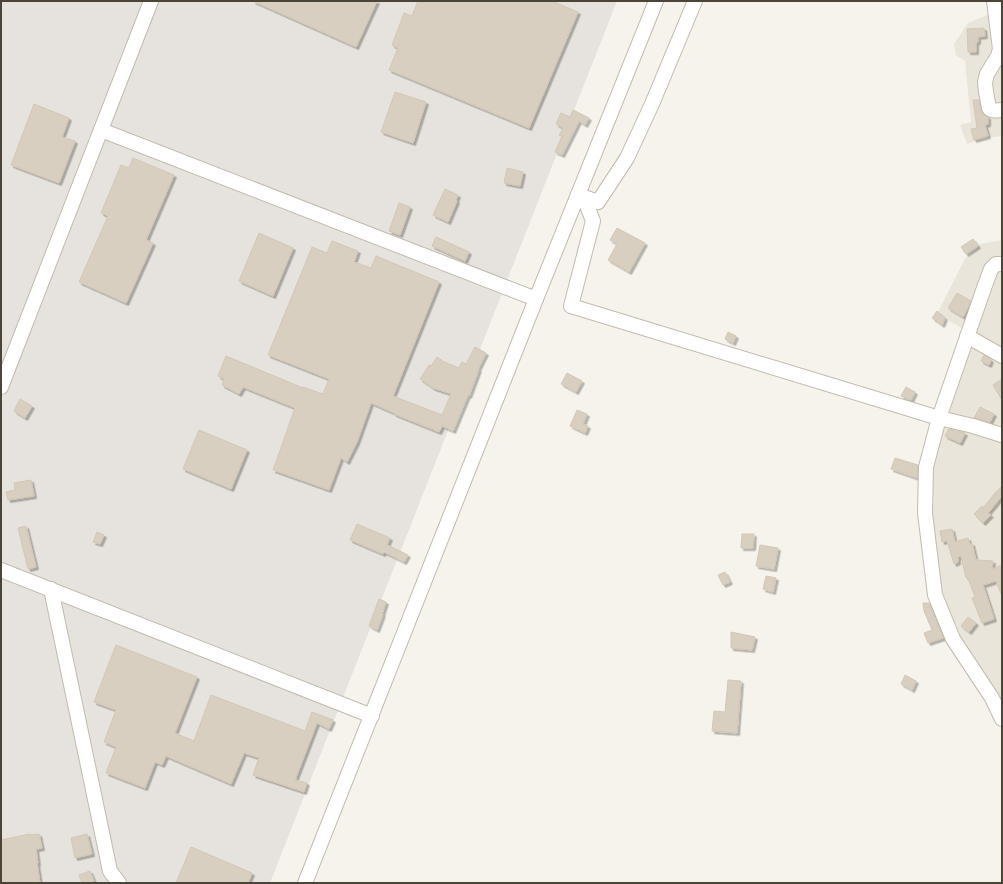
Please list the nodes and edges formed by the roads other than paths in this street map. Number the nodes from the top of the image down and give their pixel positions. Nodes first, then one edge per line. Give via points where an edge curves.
1 (151, 1) edge
2 (656, 1) edge
3 (695, 1) edge
4 (994, 1) edge
5 (1002, 110) edge
6 (101, 130) junction
7 (578, 194) junction
8 (1002, 264) edge
9 (536, 300) junction
10 (967, 336) junction
11 (1002, 356) edge
12 (1, 387) edge
13 (939, 418) junction
14 (1002, 435) edge
15 (1, 570) edge
16 (50, 589) junction
17 (372, 716) junction
18 (1002, 719) edge
19 (119, 883) edge
20 (305, 883) edge

1 - 6 street
2 - 7 street
3 - 7 street via 627,158 598,202
4 - 5 street via 1000,49 985,82 990,110
6 - 9 street
6 - 12 street
7 - 9 street
7 - 13 street via 586,203 593,221 571,306
8 - 10 street via 996,264 991,269
9 - 17 street
10 - 11 street
10 - 13 street
13 - 14 street
13 - 18 street via 926,467 925,513 935,595 953,639 992,698
15 - 16 street
16 - 17 street
16 - 19 street via 110,871
17 - 20 street

